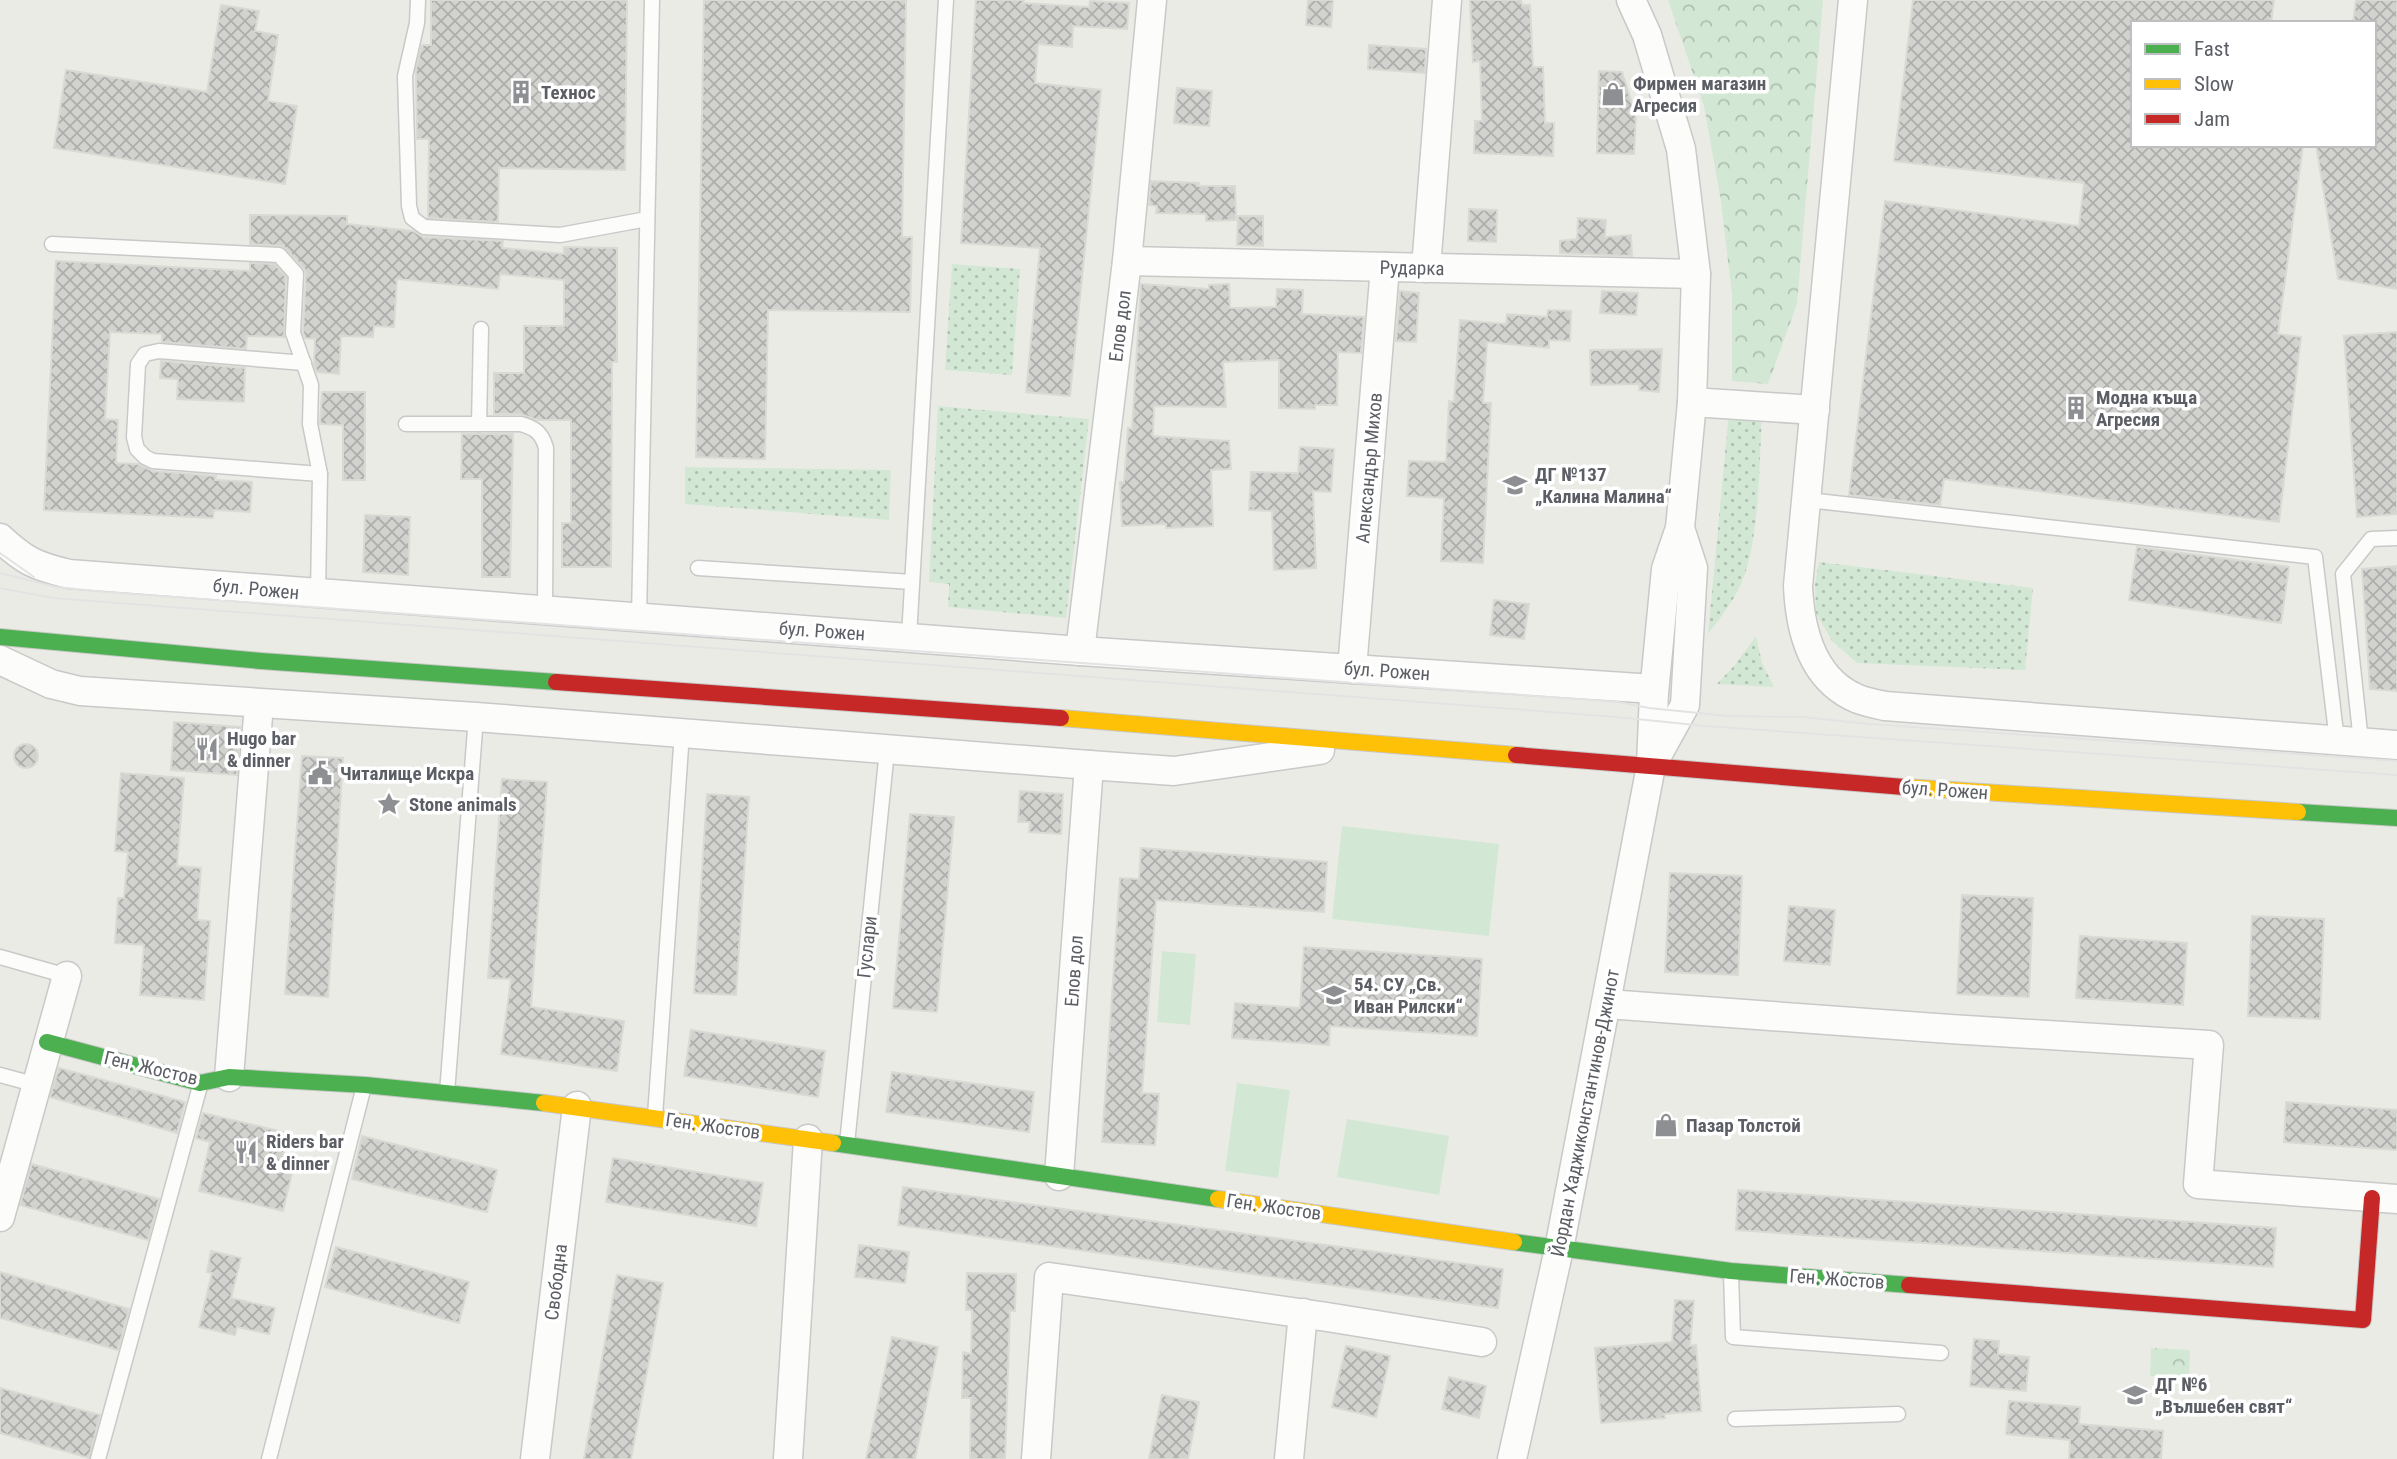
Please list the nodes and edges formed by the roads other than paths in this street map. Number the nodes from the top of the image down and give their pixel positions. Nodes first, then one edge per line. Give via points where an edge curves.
1 (418, 0) edge
2 (652, 0) edge
3 (946, 0) edge
4 (1152, 0) edge
5 (1447, 0) edge
6 (1631, 0) edge
7 (1853, 0) edge
8 (647, 219) junction
9 (52, 244) dead end
10 (1127, 261) junction
11 (1385, 267) junction
12 (1426, 268) junction
13 (1696, 274) junction
14 (481, 329) dead end
15 (303, 363) junction
16 (1692, 402) junction
17 (1815, 410) junction
18 (405, 424) dead end
19 (480, 424) junction
20 (320, 474) junction
21 (1808, 500) junction
22 (1680, 528) junction
23 (0, 538) edge
24 (2397, 538) edge
25 (698, 568) dead end
26 (912, 582) junction
27 (317, 594) junction
28 (545, 610) junction
29 (639, 617) junction
30 (0, 637) edge
31 (909, 637) junction
32 (1080, 651) junction
33 (0, 660) edge
34 (1352, 669) junction
35 (1654, 689) junction
36 (259, 704) junction
37 (476, 717) junction
38 (682, 733) junction
39 (2349, 742) junction
40 (1368, 743) junction
41 (2397, 745) edge
42 (887, 750) junction
43 (1089, 765) junction
44 (1651, 766) junction
45 (2397, 818) edge
46 (0, 957) edge
47 (66, 976) joint
48 (1607, 1004) junction
49 (47, 1042) junction
50 (0, 1075) edge
51 (229, 1077) junction
52 (200, 1083) junction
53 (37, 1085) junction
54 (365, 1085) junction
55 (447, 1094) junction
56 (577, 1106) junction
57 (655, 1117) junction
58 (808, 1139) junction
59 (847, 1145) junction
60 (1059, 1176) junction
61 (2385, 1198) edge
62 (0, 1217) edge
63 (1559, 1249) junction
64 (1731, 1271) junction
65 (1303, 1313) junction
66 (1482, 1342) dead end
67 (1941, 1353) dead end
68 (1898, 1414) dead end
69 (1735, 1419) dead end
70 (98, 1459) edge
71 (269, 1459) edge
72 (535, 1459) edge
73 (788, 1459) edge
74 (1035, 1459) edge
75 (1289, 1459) edge
76 (1512, 1459) edge

1 - 8 lane via 405,75 412,218 424,227 560,235
2 - 8 lane
3 - 26 lane
4 - 10 street, Елов дол
5 - 12 street
6 - 13 street via 1647,35 1681,149
7 - 17 street
8 - 29 lane
9 - 15 lane via 279,255 296,274 293,333
10 - 11 street, Рударка
10 - 32 street, Елов дол
11 - 12 street, Рударка
11 - 34 street, Александър Михов
12 - 13 street, Рударка
13 - 16 street
14 - 19 lane
15 - 20 lane via 311,385 310,424
15 - 20 lane via 159,351 145,354 138,364 134,437 138,449 153,461
16 - 17 street
16 - 22 street
17 - 21 street
18 - 19 lane
19 - 28 lane via 521,424 542,435 546,448
20 - 27 lane
21 - 39 lane via 2315,557
21 - 39 street via 1798,586 1800,617 1819,668 1857,699 1885,706
22 - 35 street via 1666,569
22 - 44 street via 1693,568 1685,705
23 - 27 street, бул. Рожен via 23,559 69,574
24 - 39 lane via 2371,539 2343,575
25 - 26 lane
26 - 31 lane
27 - 28 street, бул. Рожен
28 - 29 street, бул. Рожен
29 - 31 street, бул. Рожен
30 - 40 street, бул. Рожен via 261,661
31 - 32 street, бул. Рожен
32 - 34 street, бул. Рожен
33 - 36 street, бул. Рожен via 51,684 80,691
34 - 35 street, бул. Рожен
35 - 44 street
36 - 37 street, бул. Рожен
36 - 51 street
37 - 38 street, бул. Рожен
37 - 55 lane
38 - 42 street, бул. Рожен
38 - 57 lane
39 - 41 street
40 - 43 street, бул. Рожен via 1174,771
40 - 44 street, бул. Рожен
42 - 43 street, бул. Рожен
42 - 59 lane, Гуслари
43 - 60 street, Елов дол
44 - 45 street, бул. Рожен via 1965,792
44 - 48 street, Йордан Хаджиконстантинов-Джинот
46 - 47 lane
47 - 49 street
48 - 61 street via 2209,1045 2198,1184
48 - 63 street, Йордан Хаджиконстантинов-Джинот
49 - 52 street, Ген. Жостов
49 - 53 street
50 - 53 lane
51 - 52 street, Ген. Жостов
51 - 54 street, Ген. Жостов
52 - 70 lane
53 - 62 street
54 - 55 street, Ген. Жостов
54 - 71 lane
55 - 56 street, Ген. Жостов
56 - 57 street, Ген. Жостов
56 - 72 street, Свободна
57 - 58 street, Ген. Жостов
58 - 59 street, Ген. Жостов
58 - 73 street
59 - 60 street, Ген. Жостов
60 - 63 street, Ген. Жостов
61 - 64 street, Ген. Жостов via 2362,1320
63 - 64 street, Ген. Жостов
63 - 76 street, Йордан Хаджиконстантинов-Джинот
64 - 67 lane via 1733,1337
65 - 66 street
65 - 74 street via 1049,1277
65 - 75 street
68 - 69 lane

